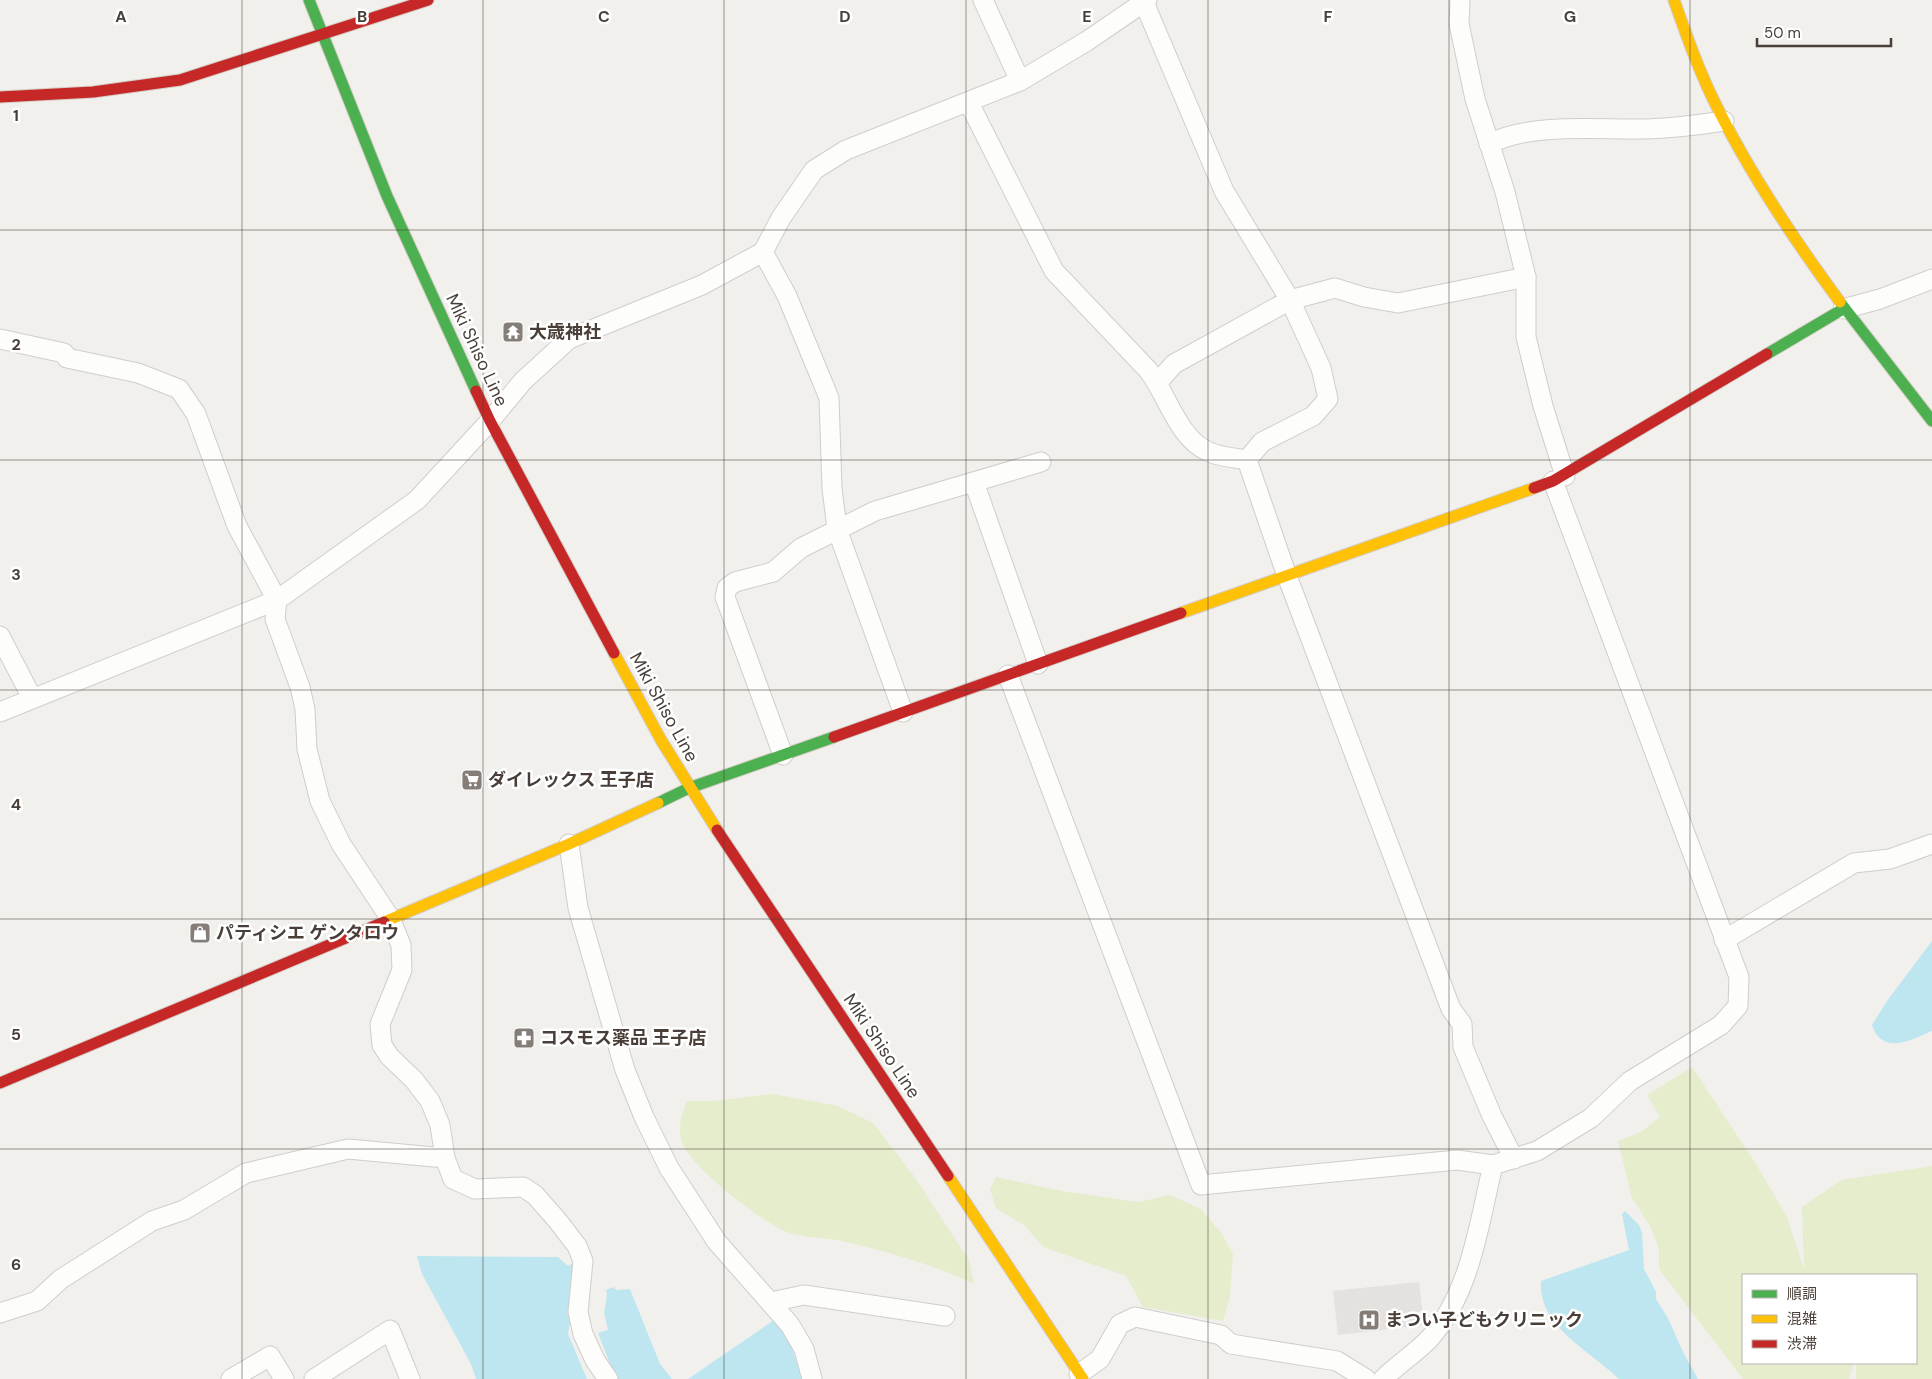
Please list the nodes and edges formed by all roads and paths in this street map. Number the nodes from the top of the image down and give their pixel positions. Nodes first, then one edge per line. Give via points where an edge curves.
1 (309, 0) edge
2 (428, 0) edge
3 (983, 0) edge
4 (1460, 0) edge
5 (1674, 0) edge
6 (1144, 1) edge
7 (320, 33) junction
8 (1020, 81) junction
9 (0, 97) edge
10 (969, 103) junction
11 (1724, 121) junction
12 (1489, 144) junction
13 (764, 252) junction
14 (1526, 277) junction
15 (1932, 279) edge
16 (1290, 300) junction
17 (1843, 309) junction
18 (0, 339) edge
19 (1158, 382) junction
20 (490, 421) junction
21 (1932, 421) edge
22 (1247, 460) junction
23 (1041, 462) dead end
24 (1559, 479) junction
25 (974, 482) junction
26 (837, 529) junction
27 (1286, 576) junction
28 (277, 600) junction
29 (0, 636) edge
30 (1038, 664) junction
31 (1008, 675) junction
32 (32, 698) junction
33 (0, 712) edge
34 (903, 712) junction
35 (783, 754) junction
36 (689, 788) junction
37 (569, 844) junction
38 (1932, 844) edge
39 (390, 918) junction
40 (1724, 940) junction
41 (0, 1083) edge
42 (445, 1158) junction
43 (1514, 1158) junction
44 (1493, 1165) junction
45 (771, 1302) junction
46 (0, 1314) edge
47 (945, 1316) dead end
48 (1081, 1376) edge
49 (231, 1379) edge
50 (284, 1379) edge
51 (314, 1379) edge
52 (410, 1379) edge
53 (608, 1379) edge
54 (812, 1379) edge
55 (1366, 1379) edge
56 (1384, 1379) edge

1 - 7 street, Miki Shiso Line
2 - 7 street
3 - 8 street
4 - 12 street via 1459,24 1475,99
5 - 11 street
6 - 8 street via 1087,41
6 - 16 street via 1224,191
7 - 9 street via 180,80 93,92
7 - 20 street, Miki Shiso Line via 387,196
8 - 10 street
10 - 13 street via 846,150 814,170 781,218
10 - 19 street via 1054,271
11 - 12 street via 1647,128 1573,128 1505,136
11 - 17 street via 1771,204
12 - 14 street via 1505,192
13 - 20 street via 702,285 569,339 523,381
13 - 26 street via 787,296 829,398
14 - 16 street via 1398,303 1335,288
14 - 24 street via 1526,337
15 - 17 street
16 - 19 street via 1174,364
16 - 22 street via 1321,368 1328,399 1313,416 1262,442
17 - 21 street
17 - 24 street
18 - 28 street via 138,373 179,389 196,414 237,526
19 - 22 street via 1190,439 1209,452
20 - 28 street via 417,500
20 - 36 street, Miki Shiso Line
22 - 27 street
23 - 25 street
24 - 27 street
24 - 40 street
25 - 26 street via 875,511
25 - 30 street
26 - 34 street
26 - 35 street via 801,548 773,572 735,582 727,588 725,597
27 - 30 street
27 - 43 street via 1451,1009 1462,1024 1463,1047
28 - 32 street
28 - 39 street via 275,618 300,687 305,709 307,749 320,800 341,844
29 - 32 street
30 - 31 street
31 - 34 street
31 - 44 street via 1201,1185 1457,1160
32 - 33 street
34 - 35 street
35 - 36 street
36 - 37 street
36 - 48 street, Miki Shiso Line
37 - 39 street
37 - 45 street via 578,908 625,1070 644,1117 669,1168 717,1242
38 - 40 street via 1890,859 1854,863
39 - 41 street
39 - 42 street via 400,945 402,970 380,1024 382,1045 430,1101 440,1125
40 - 43 street via 1739,977 1738,1006 1721,1025 1630,1081 1591,1118 1538,1151
42 - 46 street via 348,1148 246,1172 184,1210 152,1221 61,1279 37,1300
42 - 53 street via 453,1179 475,1189 523,1187 535,1195 576,1246 583,1261 578,1312 583,1334
43 - 44 street
44 - 56 street via 1468,1269 1452,1304 1430,1338
45 - 47 street via 804,1295
45 - 54 street via 804,1349
48 - 55 street via 1100,1359 1120,1324 1135,1317 1221,1334 1231,1344 1337,1361
49 - 50 street via 270,1356
51 - 52 street via 390,1330

